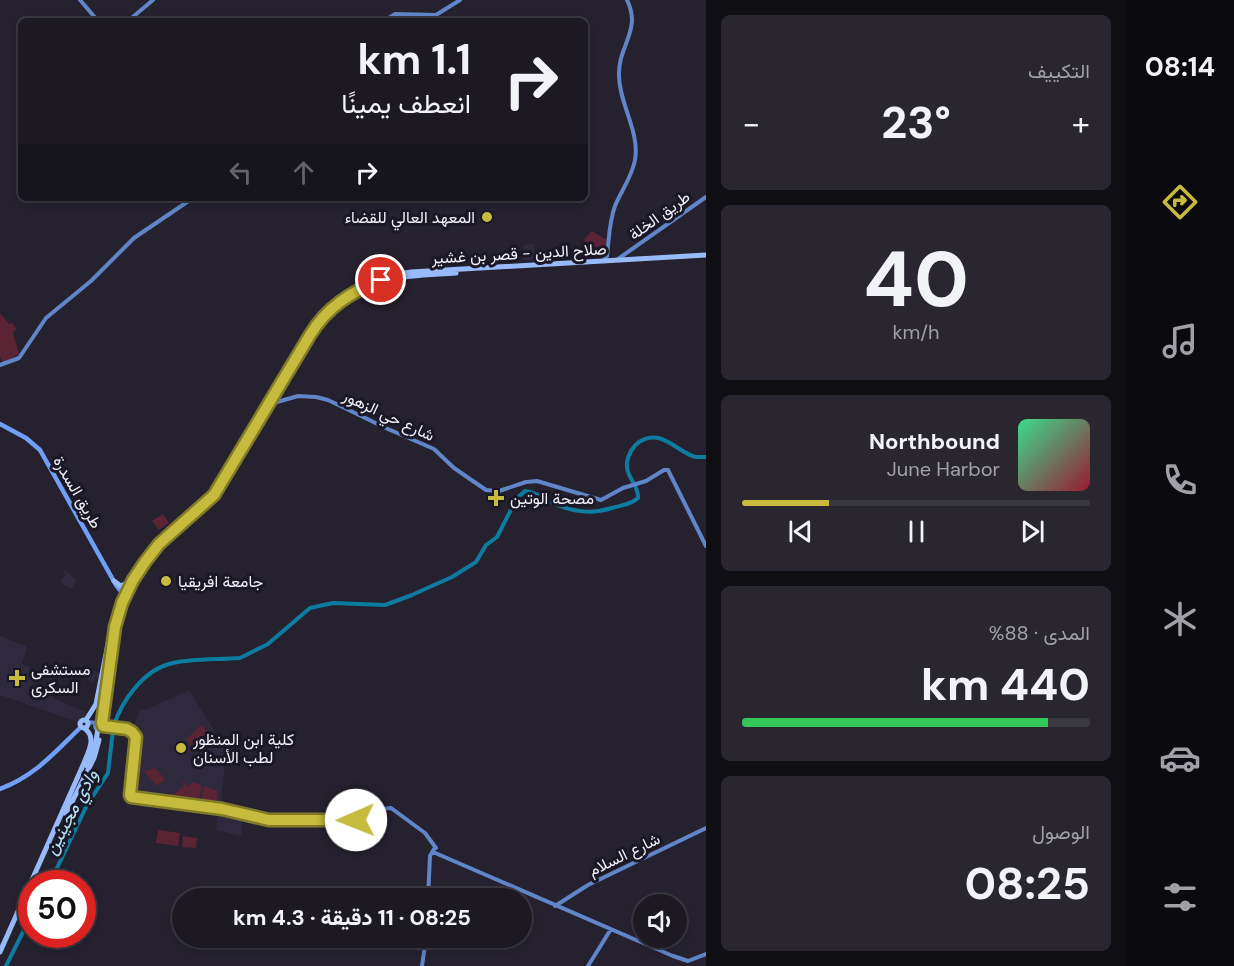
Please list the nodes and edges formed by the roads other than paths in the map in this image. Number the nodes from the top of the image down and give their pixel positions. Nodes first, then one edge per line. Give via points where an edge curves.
1 (80, 0) edge
2 (153, 0) edge
3 (460, 0) edge
4 (627, 0) edge
5 (95, 18) edge
6 (132, 18) edge
7 (389, 18) edge
8 (706, 197) edge
9 (189, 201) edge
10 (608, 247) junction
11 (706, 256) edge
12 (628, 257) junction
13 (603, 261) junction
14 (614, 261) junction
15 (497, 269) junction
16 (0, 365) edge
17 (277, 402) dead end
18 (0, 424) edge
19 (236, 457) junction
20 (706, 546) edge
21 (130, 580) junction
22 (114, 581) junction
23 (118, 588) junction
24 (125, 594) junction
25 (120, 602) junction
26 (107, 660) junction
27 (85, 725) junction
28 (100, 726) junction
29 (0, 789) edge
30 (72, 797) junction
31 (706, 828) edge
32 (436, 850) junction
33 (40, 870) edge
34 (428, 888) edge
35 (555, 906) junction
36 (18, 919) edge
37 (611, 929) junction
38 (425, 948) edge
39 (0, 952) edge
40 (706, 954) edge
41 (0, 958) edge
42 (422, 966) edge
43 (588, 966) edge

1 - 5 street
2 - 6 street
3 - 7 street via 436,15 395,14
4 - 10 street via 633,24 621,57 619,77 636,156 613,212
8 - 12 street, طريق الخلة
9 - 16 street via 134,238 46,318 18,358
10 - 13 street
10 - 14 street
11 - 12 highway, صلاح الدين - قصر بن غشير
11 - 15 highway
12 - 14 highway, صلاح الدين - قصر بن غشير
13 - 14 highway, صلاح الدين - قصر بن غشير
13 - 15 highway, صلاح الدين - قصر بن غشير
15 - 19 highway, صلاح الدين - قصر بن غشير via 380,277 334,302 312,324
17 - 20 street, شارع حي الزهور via 298,396 328,400 434,448 454,468 492,492 537,482 600,500 668,470
18 - 22 main road, طريق السدرة via 40,450
19 - 21 highway, صلاح الدين - قصر بن غشير via 208,497 153,546
19 - 24 highway via 212,497 151,554
21 - 22 highway via 123,586
21 - 24 highway, صلاح الدين - قصر بن غشير
22 - 23 main road, طريق السدرة
22 - 24 main road
23 - 24 main road, طريق السدرة
23 - 25 highway
24 - 25 highway, صلاح الدين - قصر بن غشير
24 - 26 highway
25 - 26 highway, صلاح الدين - قصر بن غشير
26 - 27 highway, صلاح الدين - قصر بن غشير via 96,704
26 - 28 highway
26 - 30 highway, bridge via 93,745
27 - 28 street
27 - 29 main road via 32,774
27 - 30 highway via 91,742
28 - 30 highway via 94,758
28 - 32 street via 127,729 136,737 132,797 222,809 269,820 358,819 386,806 425,833
30 - 33 highway
30 - 39 highway
31 - 35 street, شارع السلام via 605,876
32 - 34 street via 430,856
32 - 35 street via 442,857
35 - 37 street
36 - 41 highway
37 - 40 street via 685,961
37 - 43 street
38 - 42 street

